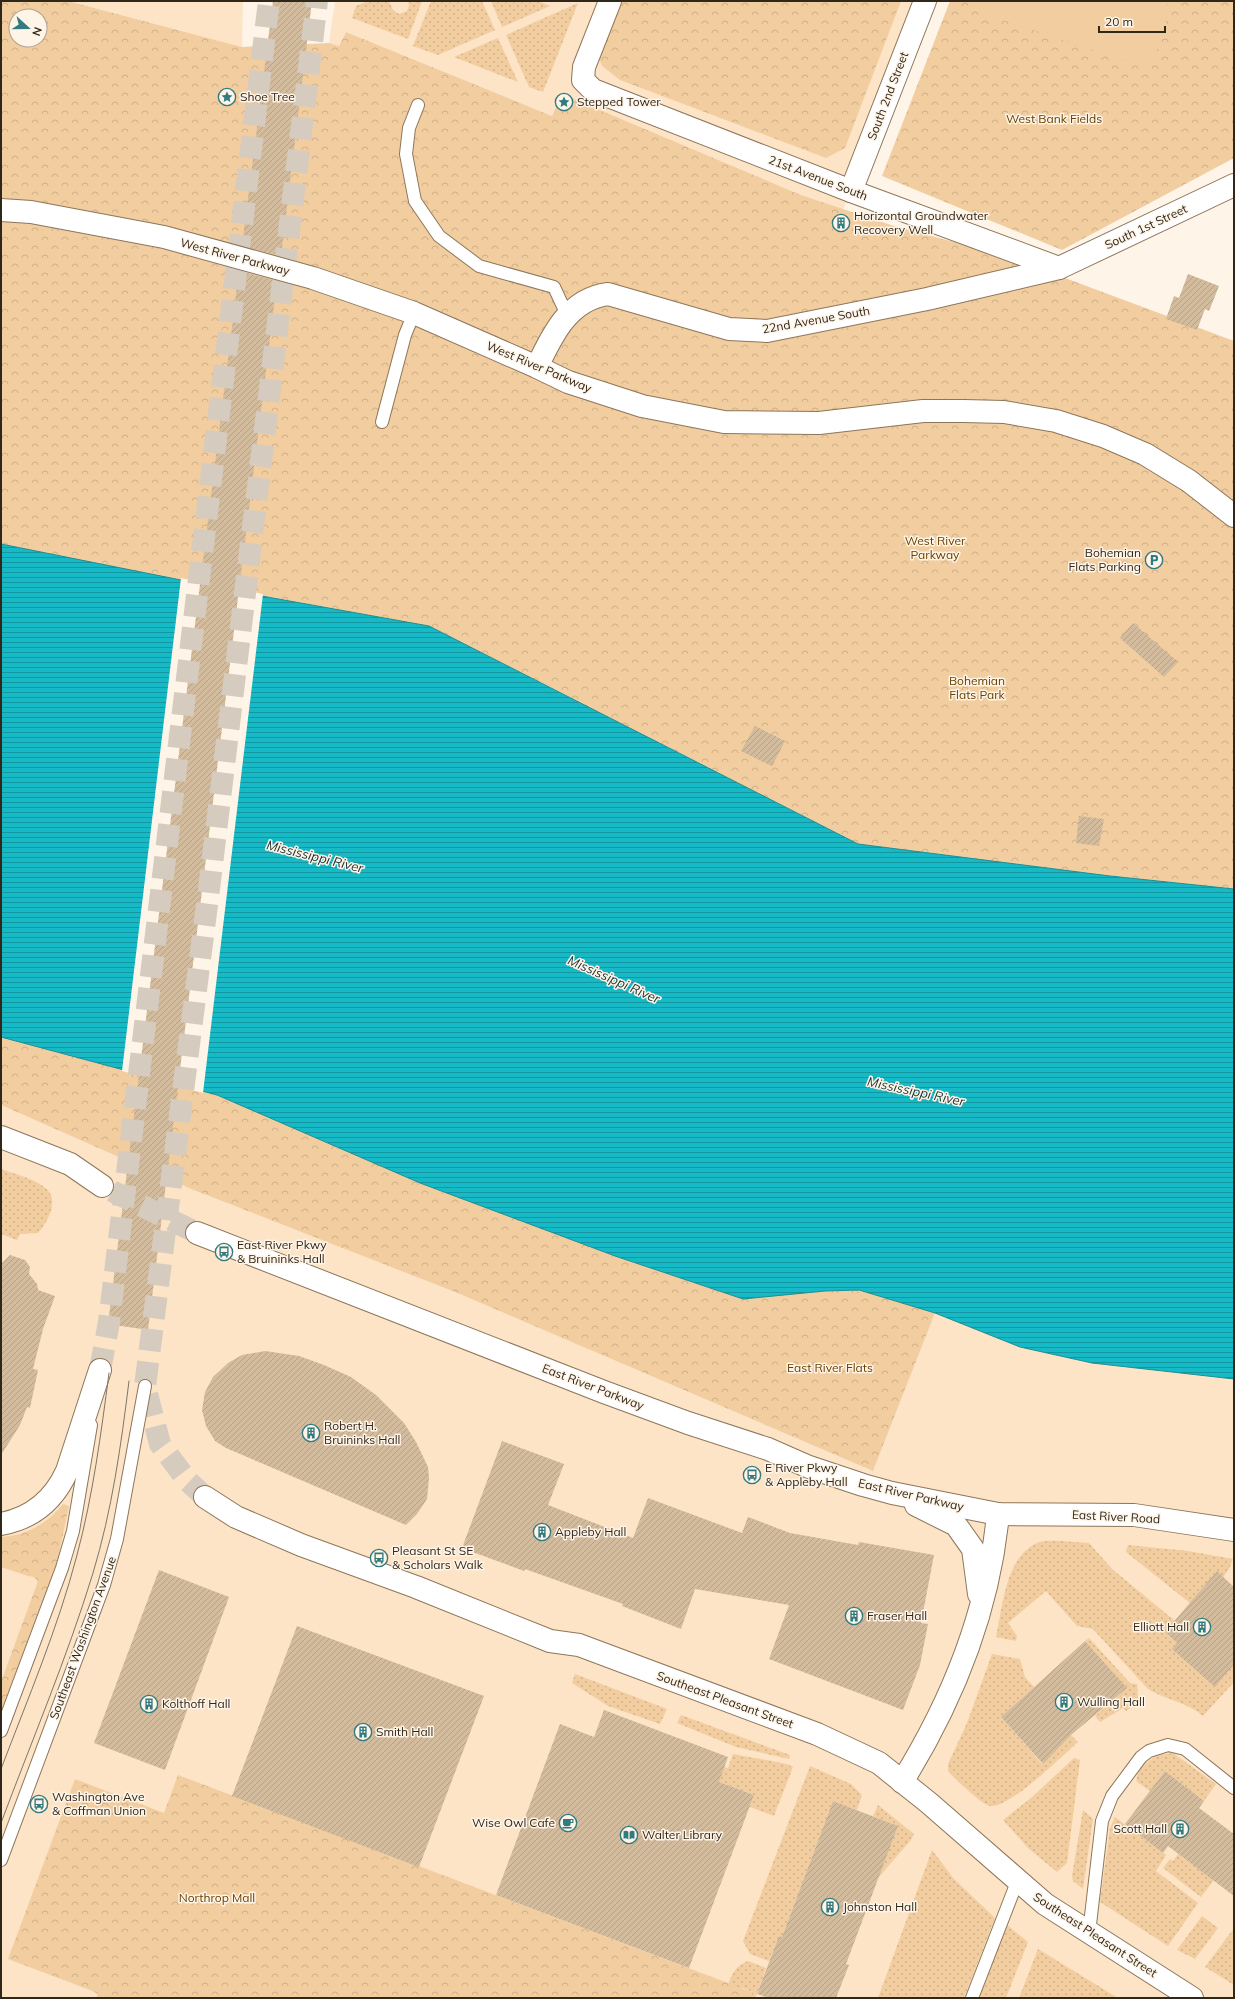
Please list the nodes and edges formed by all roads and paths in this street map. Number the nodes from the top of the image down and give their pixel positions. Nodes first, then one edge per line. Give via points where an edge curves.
1 (610, 1) edge
2 (925, 1) edge
3 (418, 105) dead end
4 (1234, 185) edge
5 (851, 191) junction
6 (1, 210) edge
7 (1059, 268) junction
8 (414, 313) junction
9 (567, 315) junction
10 (537, 367) junction
11 (382, 422) dead end
12 (1234, 516) edge
13 (1, 1137) edge
14 (102, 1186) tunnel mouth
15 (197, 1233) tunnel mouth
16 (100, 1370) joint
17 (145, 1386) dead end
18 (892, 1493) junction
19 (205, 1498) tunnel mouth
20 (998, 1514) junction
21 (1, 1524) edge
22 (1234, 1530) edge
23 (980, 1612) junction
24 (1, 1731) edge
25 (902, 1782) junction
26 (1234, 1788) edge
27 (1, 1860) edge
28 (1017, 1882) junction
29 (1089, 1934) junction
30 (1189, 1997) edge
31 (972, 1998) edge

1 - 5 street, 21st Avenue South via 584,67 583,80 592,90
2 - 5 street, South 2nd Street
3 - 9 lane via 409,128 406,154 415,201 439,236 479,266 554,287
4 - 7 street, South 1st Street
5 - 7 street, 21st Avenue South
6 - 8 street, West River Parkway via 31,212 172,239 313,278
7 - 9 street, 22nd Avenue South via 927,299 767,331 729,329 608,294 595,296
8 - 10 street, West River Parkway
8 - 11 lane via 405,335
9 - 10 street, 22nd Avenue South via 551,338
10 - 12 street, West River Parkway via 568,382 642,406 724,422 819,424 923,411 1004,412 1056,421 1103,436 1145,454 1189,481
13 - 14 street via 70,1164
15 - 18 street, East River Parkway via 639,1405 809,1467
16 - 21 street via 60,1487 36,1512
16 - 24 lane via 73,1531 62,1568
17 - 27 lane, Southeast Washington Avenue via 117,1539 104,1585
18 - 20 street, East River Parkway
18 - 23 street via 956,1525 973,1549
19 - 25 street, Southeast Pleasant Street via 236,1517 301,1545 416,1587 550,1641 579,1645 817,1734 879,1763
20 - 22 street, East River Road via 1134,1515
20 - 23 street via 993,1561
23 - 25 street via 972,1640 930,1736
25 - 28 street, Southeast Pleasant Street
26 - 29 lane via 1185,1749 1168,1745 1141,1757 1112,1796 1102,1821
28 - 29 street, Southeast Pleasant Street via 1044,1904
28 - 31 lane
29 - 30 street, Southeast Pleasant Street

